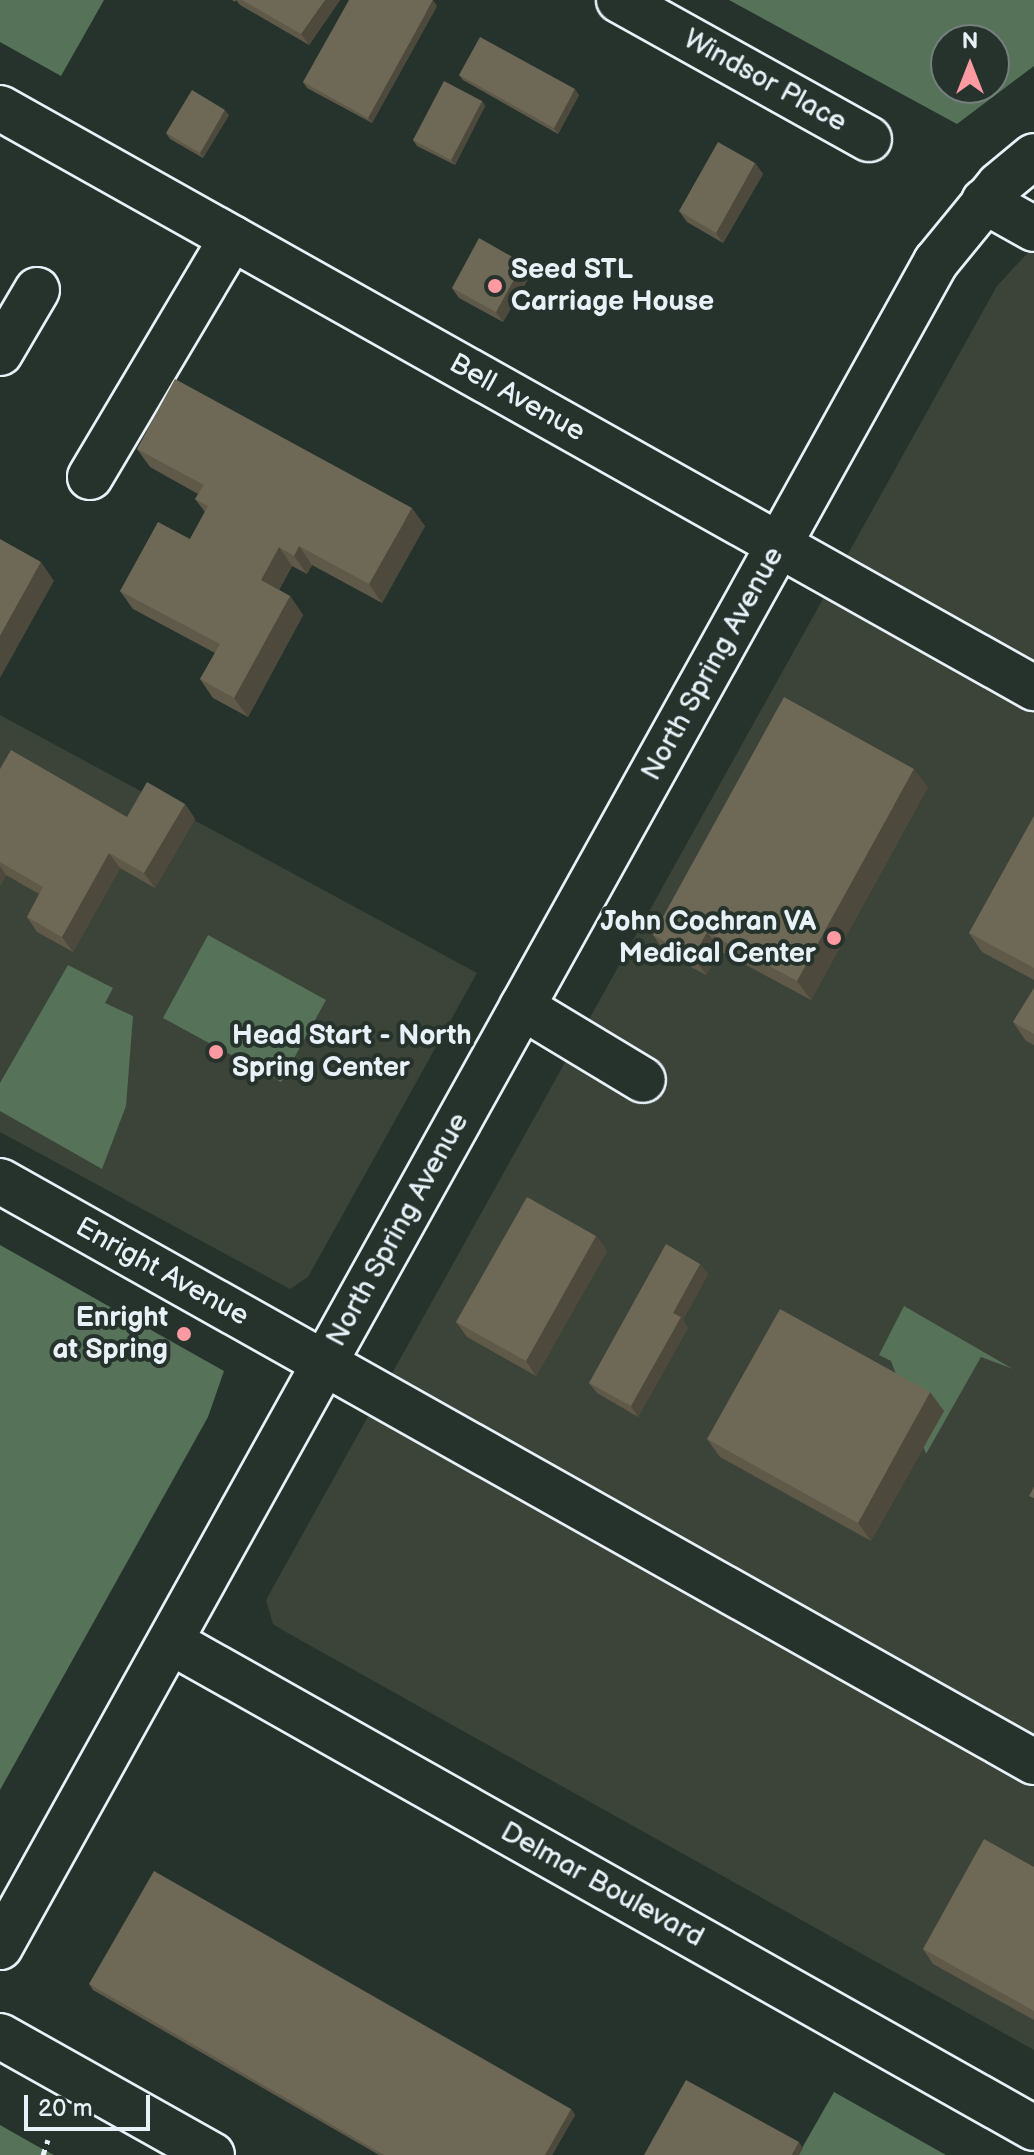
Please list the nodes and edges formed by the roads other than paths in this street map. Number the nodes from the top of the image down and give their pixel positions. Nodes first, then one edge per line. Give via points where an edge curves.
1 (619, 0) edge
2 (0, 108) edge
3 (869, 139) dead end
4 (1034, 156) edge
5 (984, 201) junction
6 (1034, 229) edge
7 (232, 238) junction
8 (37, 290) dead end
9 (0, 353) edge
10 (90, 477) dead end
11 (780, 545) junction
12 (1034, 688) edge
13 (522, 1007) junction
14 (643, 1080) dead end
15 (0, 1181) edge
16 (324, 1363) junction
17 (171, 1642) junction
18 (1034, 1762) edge
19 (0, 1947) edge
20 (0, 2036) edge
21 (1034, 2128) edge
22 (212, 2155) edge

1 - 3 street, Windsor Place
2 - 7 street, Bell Avenue
4 - 5 street, North Spring Avenue
5 - 6 street
5 - 11 street, North Spring Avenue via 936,262
7 - 10 street
7 - 11 street, Bell Avenue
8 - 9 street
11 - 12 street, Bell Avenue
11 - 13 street, North Spring Avenue
13 - 14 street
13 - 16 street, North Spring Avenue
15 - 16 street, Enright Avenue
16 - 17 street, North Spring Avenue
16 - 18 street, Enright Avenue
17 - 19 street, North Spring Avenue
17 - 21 street, Delmar Boulevard
20 - 22 street

